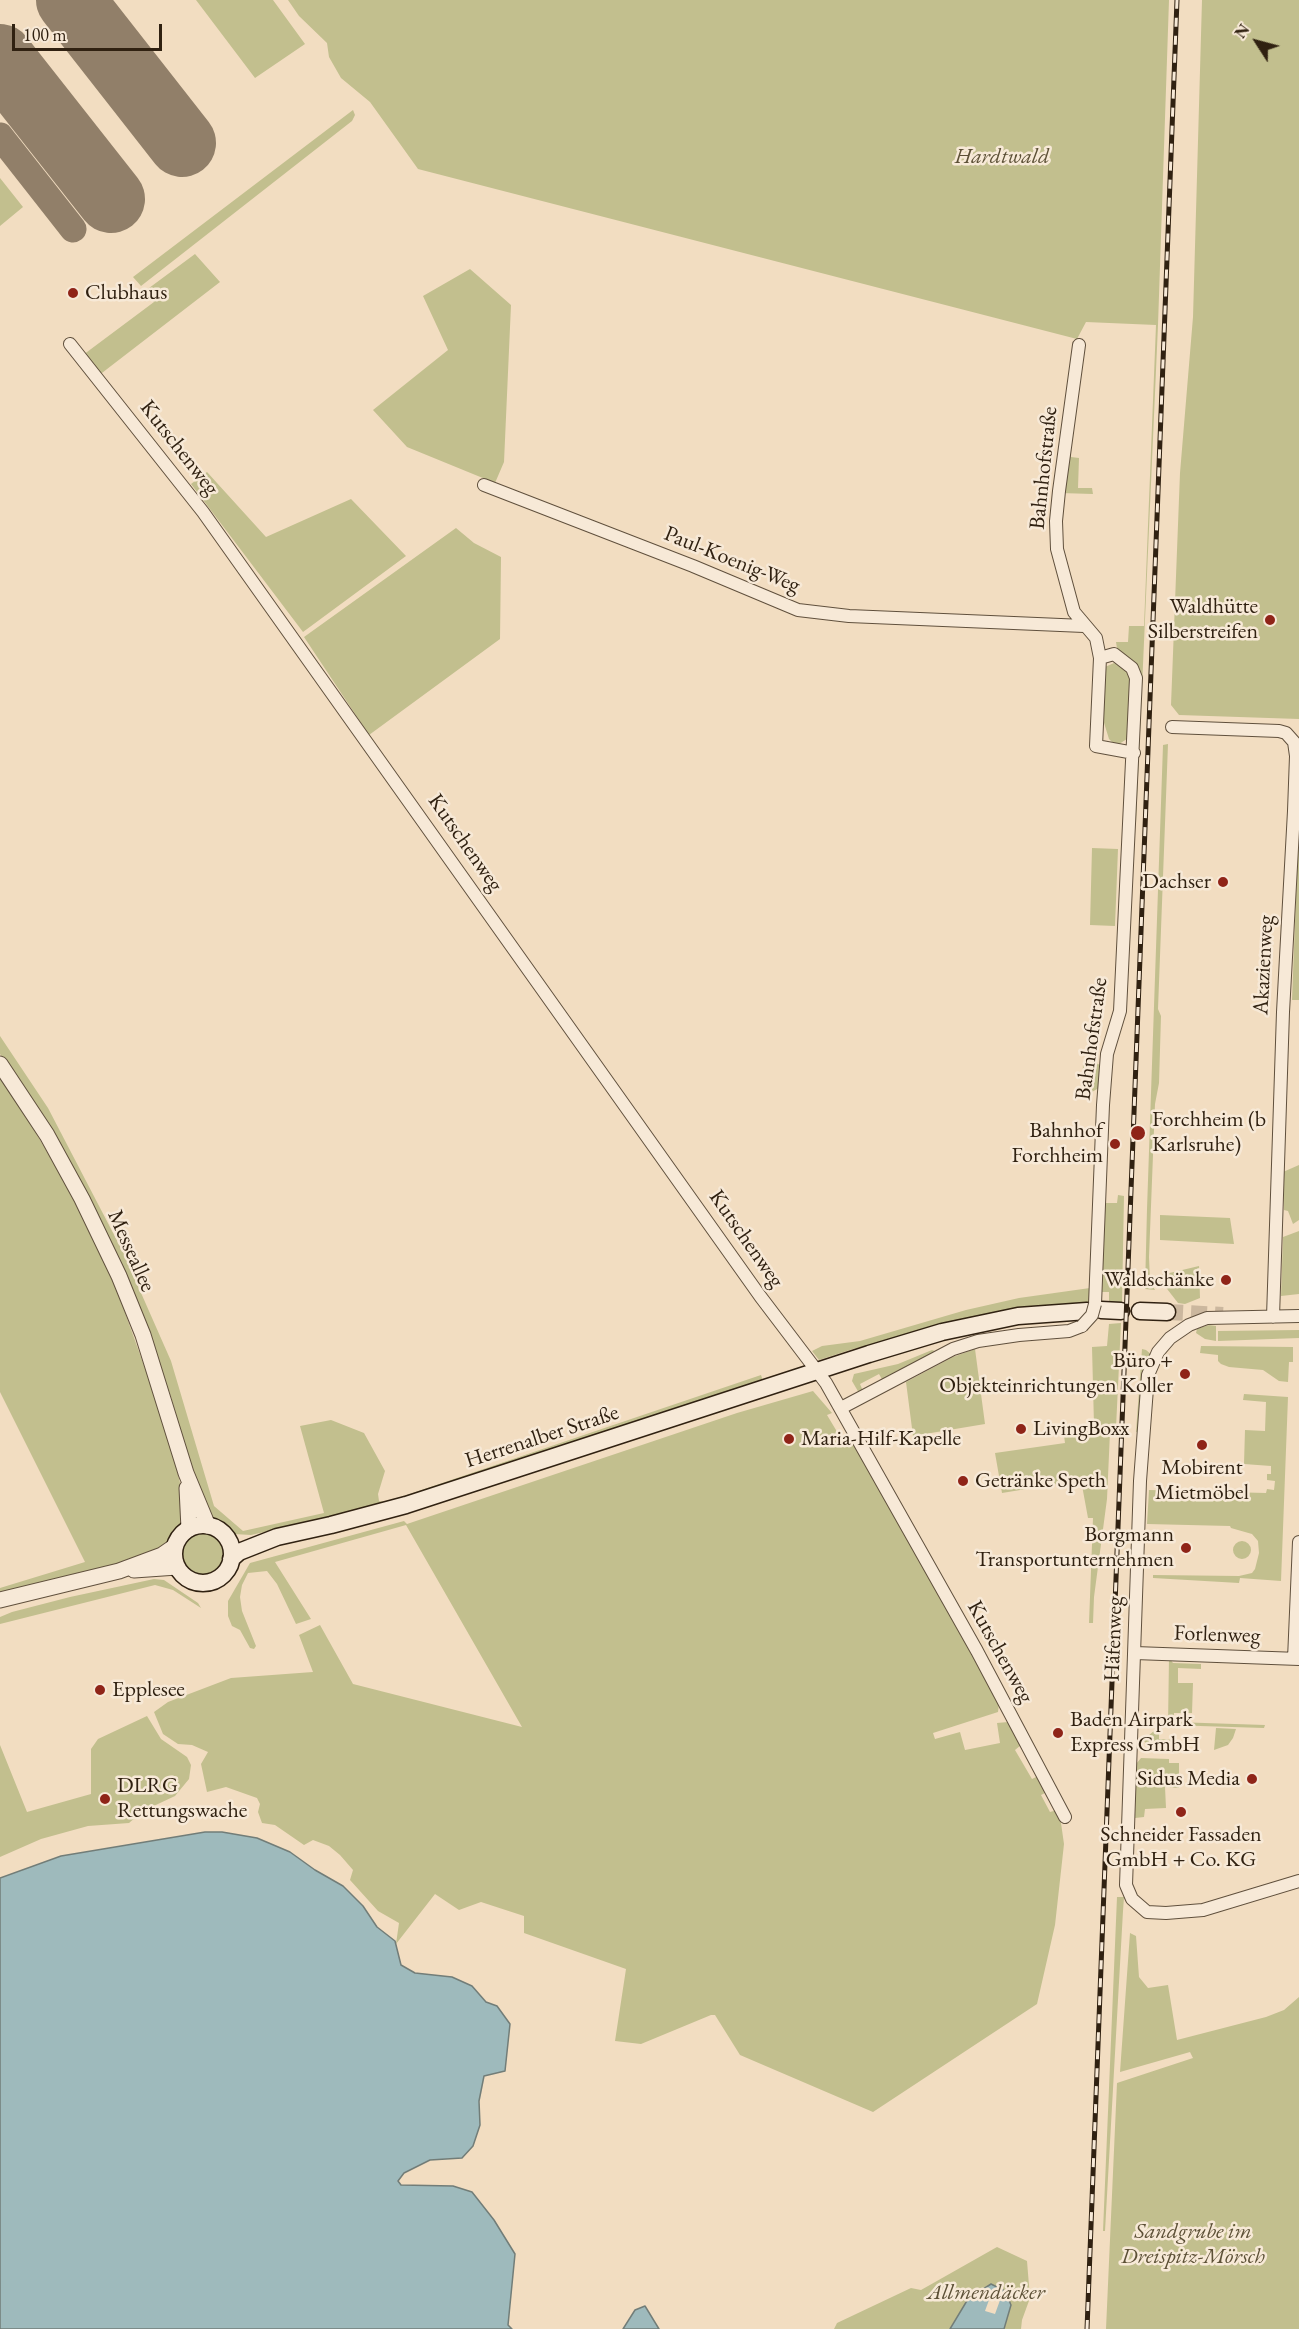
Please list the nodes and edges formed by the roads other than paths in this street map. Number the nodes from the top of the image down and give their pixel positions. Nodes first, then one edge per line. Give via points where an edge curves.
1 (70, 345) dead end
2 (1079, 345) dead end
3 (484, 484) dead end
4 (1084, 626) junction
5 (1100, 658) junction
6 (1172, 727) dead end
7 (1134, 753) junction
8 (0, 1064) edge
9 (1121, 1311) dead end
10 (1140, 1311) dead end
11 (1167, 1312) tunnel mouth
12 (1091, 1313) junction
13 (1299, 1316) edge
14 (1273, 1317) junction
15 (822, 1377) junction
16 (841, 1408) junction
17 (186, 1473) junction
18 (208, 1526) junction
19 (189, 1528) junction
20 (226, 1537) junction
21 (277, 1537) junction
22 (1299, 1542) edge
23 (175, 1546) junction
24 (231, 1559) junction
25 (177, 1567) junction
26 (118, 1571) junction
27 (0, 1600) edge
28 (1135, 1653) junction
29 (1297, 1659) edge
30 (1065, 1817) dead end
31 (1299, 1881) edge

1 - 15 street, Kutschenweg via 209,521 760,1296
2 - 4 street, Bahnhofstraße via 1056,521 1057,549 1074,612
3 - 4 street, Paul-Koenig-Weg via 798,610 849,616
4 - 5 street, Bahnhofstraße via 1096,638
5 - 7 street, Bahnhofstraße via 1114,654 1132,668 1136,678
5 - 7 street, Bahnhofstraße via 1096,746
6 - 14 street, Akazienweg via 1279,731 1294,742
7 - 12 street, Bahnhofstraße via 1120,1011 1107,1054
8 - 17 street, Messeallee via 47,1136 119,1276 143,1335
9 - 12 main road, Herrenalber Straße
10 - 11 main road
12 - 15 main road, Herrenalber Straße via 1018,1316 981,1323 932,1335
12 - 16 street, Herrenalber Straße via 1069,1331 978,1341 953,1349
13 - 14 street
14 - 28 street, Häfenweg via 1207,1318 1189,1325 1158,1352 1148,1375 1140,1481
15 - 16 street, Kutschenweg
15 - 21 main road, Herrenalber Straße via 406,1505
16 - 30 street, Kutschenweg
17 - 18 street, Messeallee
17 - 19 street, Messeallee
18 - 19 main road
18 - 20 main road
19 - 23 main road
20 - 21 main road, Herrenalber Straße
20 - 24 main road
21 - 24 main road, Herrenalber Straße
22 - 29 street
23 - 25 main road
23 - 26 street via 162,1555
24 - 25 main road via 221,1576 207,1582 193,1581
25 - 26 street
26 - 27 street
28 - 29 street, Forlenweg
28 - 31 street, Häfenweg via 1126,1885 1132,1899 1147,1912 1203,1910

